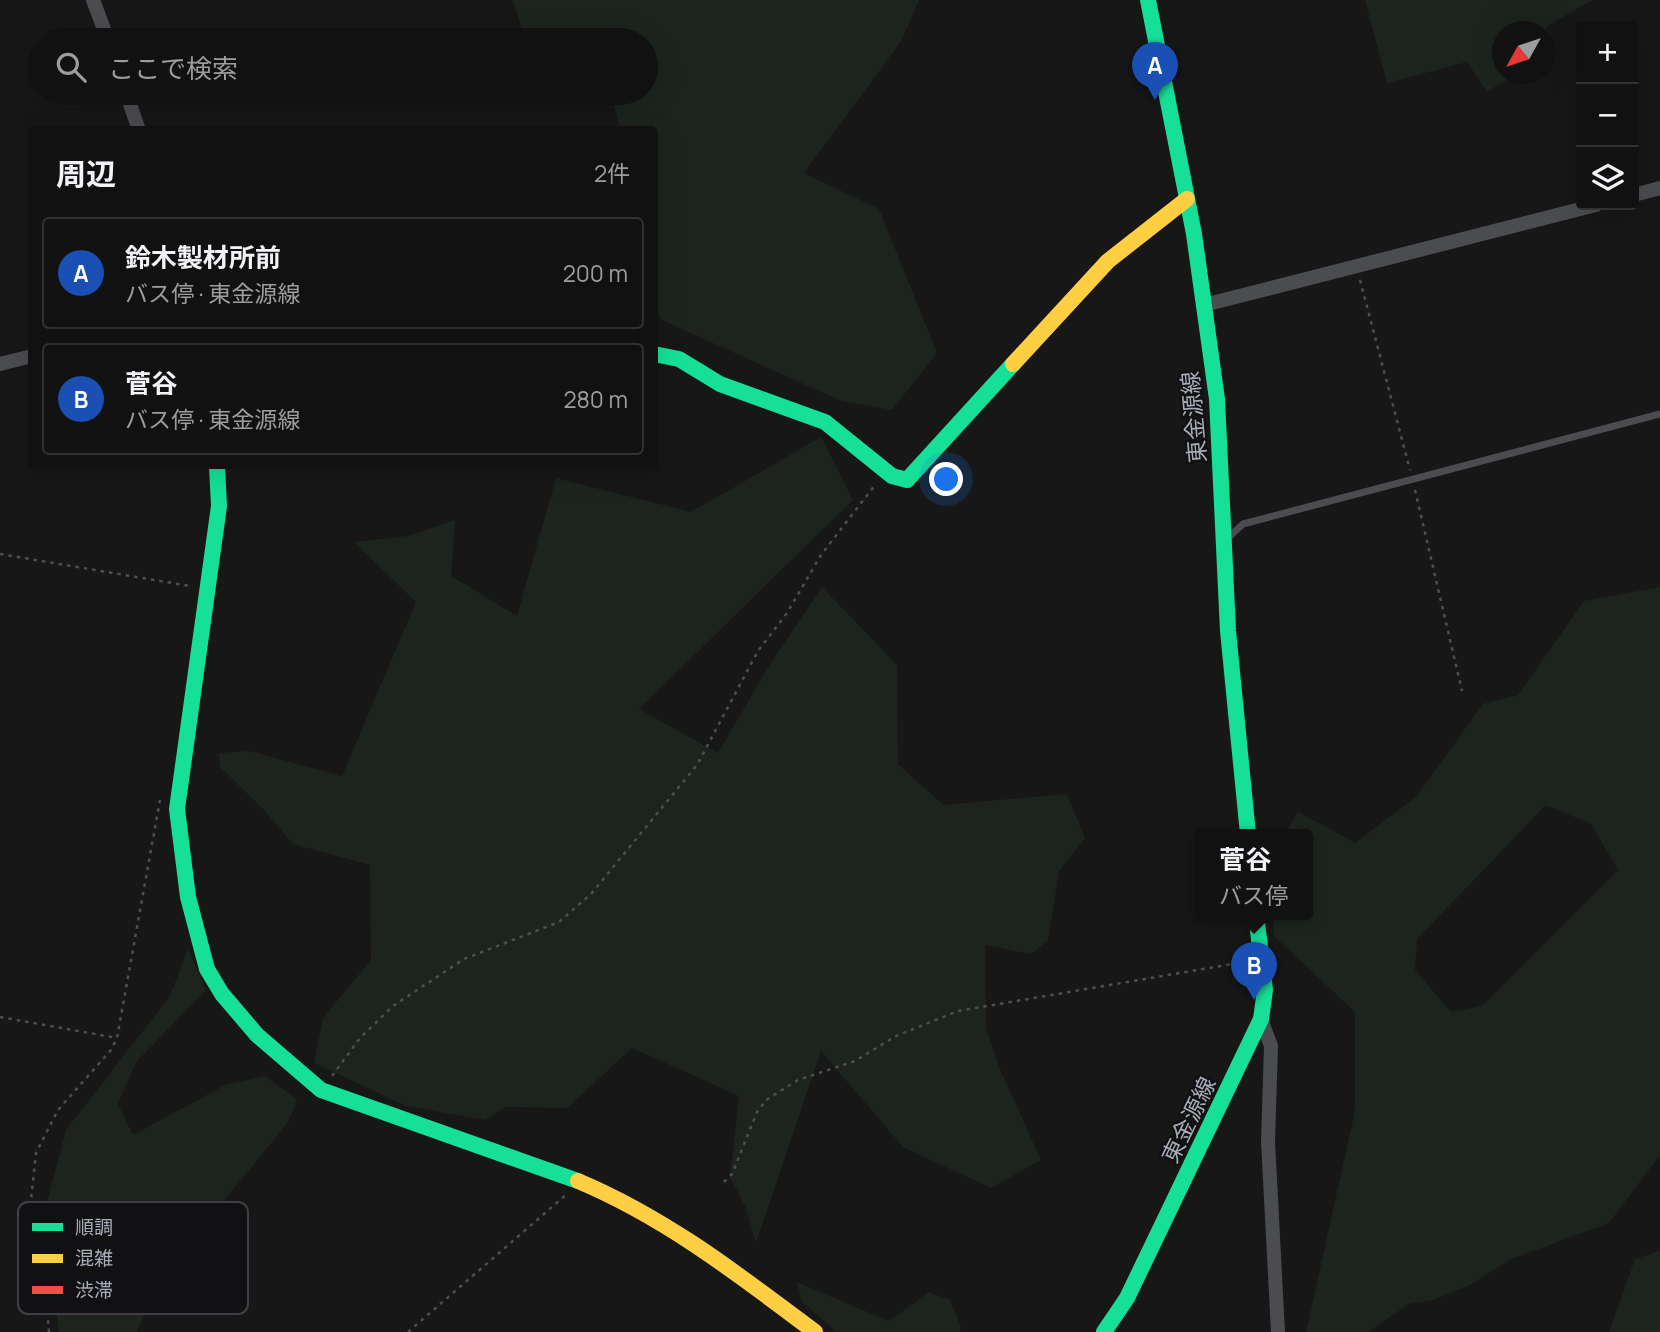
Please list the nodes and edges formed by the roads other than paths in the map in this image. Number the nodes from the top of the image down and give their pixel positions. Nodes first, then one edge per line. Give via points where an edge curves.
1 (93, 0) edge
2 (1148, 0) edge
3 (104, 28) edge
4 (130, 105) edge
5 (138, 126) edge
6 (1660, 188) edge
7 (1639, 194) edge
8 (1187, 199) junction
9 (1576, 210) edge
10 (1204, 305) junction
11 (658, 355) edge
12 (28, 357) edge
13 (0, 364) edge
14 (1660, 414) edge
15 (217, 469) edge
16 (1225, 541) junction
17 (1248, 829) edge
18 (1257, 920) edge
19 (1261, 1019) junction
20 (815, 1332) edge
21 (1104, 1332) edge
22 (1278, 1332) edge

1 - 3 street
2 - 8 street, 東金源線
4 - 5 street
6 - 7 street
8 - 10 street, 東金源線
8 - 11 street via 1108,261 907,480 886,471 825,422 720,384 679,359
9 - 10 street
10 - 16 street, 東金源線 via 1217,399
12 - 13 street
14 - 16 lane via 1244,524
15 - 20 street via 219,506 177,809 188,897 207,969 222,994 257,1035 321,1090 607,1193 701,1246
16 - 17 street, 東金源線 via 1228,631
18 - 19 street, 東金源線 via 1265,990
19 - 21 street, 東金源線 via 1127,1298
19 - 22 street via 1271,1046 1268,1141

